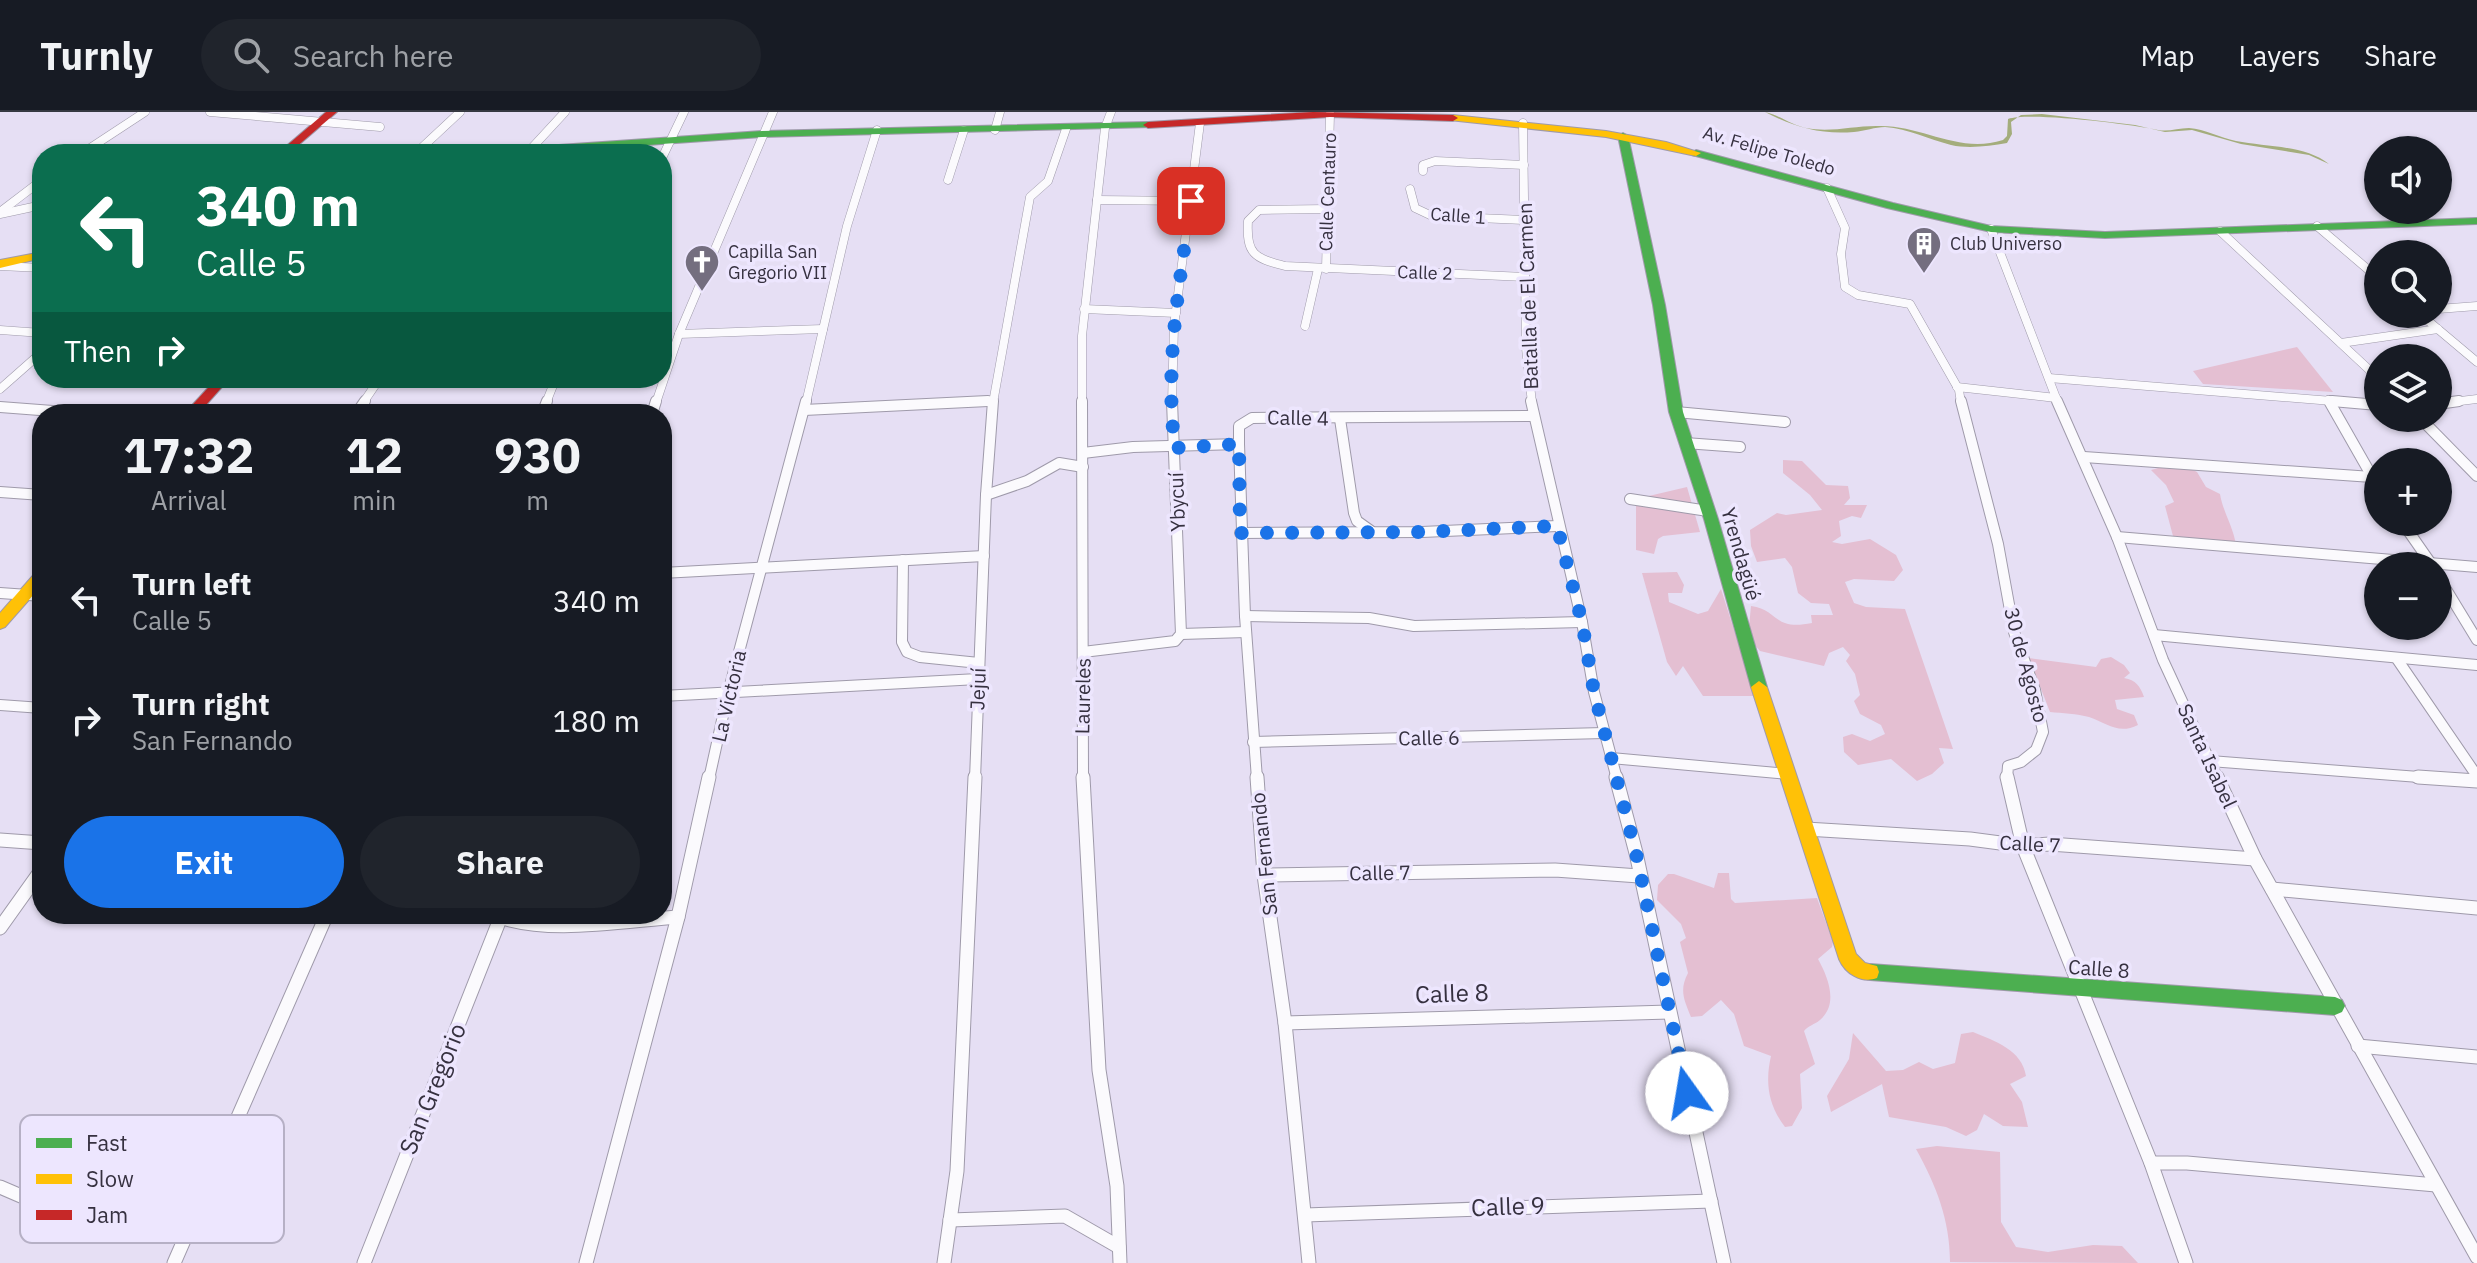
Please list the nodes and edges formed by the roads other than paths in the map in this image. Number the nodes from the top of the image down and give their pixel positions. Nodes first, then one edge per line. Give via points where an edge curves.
1 (145, 112) edge
2 (210, 112) edge
3 (332, 112) edge
4 (460, 112) edge
5 (565, 112) edge
6 (684, 112) edge
7 (773, 112) edge
8 (1000, 112) edge
9 (1330, 114) junction
10 (1108, 120) edge
11 (318, 123) junction
12 (1200, 123) junction
13 (1523, 123) junction
14 (380, 127) dead end
15 (1066, 129) junction
16 (877, 130) junction
17 (964, 130) junction
18 (995, 130) junction
19 (762, 134) junction
20 (1623, 136) junction
21 (671, 140) junction
22 (96, 144) edge
23 (294, 144) edge
24 (426, 144) edge
25 (535, 144) edge
26 (636, 144) edge
27 (669, 144) edge
28 (1524, 165) junction
29 (1423, 171) dead end
30 (948, 180) dead end
31 (32, 188) edge
32 (1827, 188) junction
33 (1410, 189) dead end
34 (1097, 200) junction
35 (1191, 201) junction
36 (32, 207) edge
37 (1327, 209) junction
38 (0, 213) edge
39 (1524, 220) junction
40 (2477, 221) edge
41 (2317, 226) junction
42 (1991, 229) junction
43 (2220, 231) junction
44 (32, 257) edge
45 (0, 265) edge
46 (2364, 266) edge
47 (32, 267) edge
48 (1322, 269) junction
49 (1525, 277) junction
50 (2477, 306) edge
51 (2452, 308) edge
52 (1084, 309) junction
53 (1176, 313) junction
54 (1305, 326) dead end
55 (823, 329) junction
56 (2438, 329) joint
57 (0, 330) edge
58 (32, 332) edge
59 (679, 334) junction
60 (2341, 343) junction
61 (672, 355) edge
62 (32, 361) edge
63 (2477, 362) edge
64 (2364, 365) edge
65 (2049, 378) junction
66 (1957, 387) junction
67 (215, 388) edge
68 (0, 389) edge
69 (2056, 398) junction
70 (2477, 399) edge
71 (2328, 400) junction
72 (993, 401) junction
73 (2452, 402) edge
74 (200, 404) edge
75 (2364, 404) edge
76 (0, 407) edge
77 (32, 409) edge
78 (804, 410) junction
79 (1676, 412) junction
80 (1533, 416) junction
81 (1340, 419) junction
82 (1785, 422) dead end
83 (1239, 426) junction
84 (2434, 432) edge
85 (1685, 443) junction
86 (1239, 444) junction
87 (1217, 445) junction
88 (1740, 447) dead end
89 (1175, 448) junction
90 (1083, 453) junction
91 (2084, 457) junction
92 (2364, 463) edge
93 (1083, 467) junction
94 (2477, 476) edge
95 (2364, 481) edge
96 (0, 492) edge
97 (32, 494) edge
98 (986, 495) junction
99 (1630, 499) dead end
100 (1708, 511) junction
101 (1557, 526) junction
102 (1371, 531) junction
103 (1240, 533) junction
104 (2117, 537) junction
105 (984, 556) junction
106 (2364, 558) edge
107 (903, 560) junction
108 (2452, 565) edge
109 (760, 567) junction
110 (2477, 567) edge
111 (672, 572) edge
112 (32, 586) edge
113 (0, 593) edge
114 (24, 595) junction
115 (32, 595) edge
116 (2452, 599) edge
117 (1245, 616) junction
118 (1582, 622) junction
119 (0, 623) edge
120 (1246, 632) junction
121 (2154, 635) junction
122 (1178, 638) junction
123 (2477, 640) edge
124 (1083, 652) junction
125 (2397, 659) junction
126 (979, 663) junction
127 (2477, 665) edge
128 (978, 679) junction
129 (728, 693) junction
130 (672, 696) edge
131 (0, 705) edge
132 (32, 707) edge
133 (1604, 733) junction
134 (1253, 742) junction
135 (1611, 758) junction
136 (2210, 761) junction
137 (1788, 774) junction
138 (2477, 778) edge
139 (1806, 829) junction
140 (0, 840) edge
141 (32, 842) edge
142 (2023, 846) junction
143 (2255, 859) junction
144 (1264, 875) junction
145 (1639, 876) junction
146 (32, 883) edge
147 (2272, 889) junction
148 (2477, 908) edge
149 (672, 917) edge
150 (678, 917) junction
151 (322, 924) edge
152 (495, 924) edge
153 (0, 928) edge
154 (1860, 970) joint
155 (2079, 987) junction
156 (2335, 1006) junction
157 (1669, 1012) junction
158 (1285, 1023) junction
159 (2358, 1046) junction
160 (2477, 1057) edge
161 (238, 1115) edge
162 (2151, 1163) junction
163 (2436, 1185) junction
164 (1, 1189) edge
165 (20, 1196) edge
166 (1711, 1201) junction
167 (1305, 1215) junction
168 (950, 1220) junction
169 (2469, 1229) edge
170 (183, 1243) edge
171 (1119, 1255) edge
172 (2477, 1257) edge
173 (174, 1263) edge
174 (364, 1263) edge
175 (586, 1263) edge
176 (944, 1263) edge
177 (1309, 1263) edge
178 (1724, 1263) edge
179 (2186, 1263) edge

1 - 22 street
2 - 11 street
3 - 11 main road
4 - 24 street
5 - 25 street
6 - 21 street
7 - 19 street
8 - 18 street
9 - 12 main road, Av. Felipe Toledo
9 - 13 main road, Av. Felipe Toledo
9 - 37 street, Calle Centauro
10 - 12 main road, Av. Felipe Toledo
10 - 15 main road, Av. Felipe Toledo
10 - 34 street, Laureles
11 - 14 street
11 - 23 main road
12 - 35 street, Ybycuí
13 - 20 main road, Av. Felipe Toledo
13 - 28 street, Batalla de El Carmen
15 - 18 main road, Av. Felipe Toledo
15 - 72 street, Jejuí via 1048,181 1030,197
16 - 17 main road, Av. Felipe Toledo
16 - 19 main road, Av. Felipe Toledo
16 - 55 street, La Victoria
17 - 18 main road, Av. Felipe Toledo
17 - 30 street
19 - 21 main road, Av. Felipe Toledo
19 - 59 street
20 - 32 main road, Av. Felipe Toledo
20 - 79 main road, Yrendagüé
21 - 26 main road, Av. Felipe Toledo
21 - 27 street
28 - 29 street via 1435,161 1423,165
28 - 39 street, Batalla de El Carmen
31 - 38 street
32 - 42 main road, Av. Felipe Toledo
32 - 66 street, 30 de Agosto via 1845,228 1845,287 1910,304
33 - 39 street, Calle 1 via 1412,206 1419,213
34 - 35 street
34 - 52 street, Laureles
35 - 53 street, Ybycuí
36 - 38 street
37 - 48 street, Calle Centauro
37 - 48 street, Calle 2 via 1259,210 1248,221 1247,243 1259,259
39 - 49 street, Batalla de El Carmen
40 - 41 main road, Av. Felipe Toledo
41 - 43 main road, Av. Felipe Toledo
41 - 46 street
42 - 43 main road, Av. Felipe Toledo via 2105,235
42 - 65 street, Santa Isabel
43 - 60 street
44 - 45 main road
45 - 47 street
48 - 49 street, Calle 2
48 - 54 street, Calle Centauro
49 - 80 street, Batalla de El Carmen
50 - 51 street
52 - 53 street
52 - 90 street, Laureles
53 - 89 street, Ybycuí
55 - 59 street
55 - 78 street, La Victoria
56 - 60 street
56 - 63 street
57 - 58 street
59 - 61 street
60 - 64 street
62 - 68 street
65 - 69 street, Santa Isabel
65 - 71 street
66 - 69 street
66 - 142 street, 30 de Agosto via 2043,732 2036,750 2008,766 2006,774
67 - 74 main road
69 - 91 street, Santa Isabel
70 - 73 street
71 - 75 street
71 - 92 street
72 - 78 street
72 - 98 street, Jejuí
76 - 77 street
78 - 109 street, La Victoria
79 - 82 street
79 - 85 main road, Yrendagüé
80 - 81 street, Calle 4
80 - 101 street, Batalla de El Carmen
81 - 83 street, Calle 4 via 1252,418
81 - 102 street via 1354,513
83 - 86 street, Calle 4
83 - 87 street
84 - 94 street
85 - 88 street
85 - 100 main road, Yrendagüé
86 - 87 street
86 - 103 street, San Fernando
87 - 89 street
89 - 90 street
89 - 122 street, Ybycuí
90 - 93 street, Laureles
91 - 95 street
91 - 104 street, Santa Isabel
93 - 98 street via 1059,463
93 - 124 street, Laureles
96 - 97 street
98 - 105 street, Jejuí
99 - 100 street
100 - 137 main road, Yrendagüé
101 - 102 street
101 - 118 street, Batalla de El Carmen
102 - 103 street
103 - 117 street, San Fernando
104 - 106 street
104 - 121 street, Santa Isabel
105 - 107 street
105 - 126 street, Jejuí
107 - 109 street
107 - 126 street via 902,642 907,652
108 - 110 street
109 - 111 street
109 - 129 street, La Victoria
112 - 114 main road
113 - 114 street
114 - 115 street
114 - 119 main road
116 - 123 street
117 - 118 street via 1369,618 1414,626
117 - 120 street, San Fernando
118 - 133 street, Batalla de El Carmen
120 - 122 street
120 - 134 street, San Fernando
121 - 125 street
121 - 136 street, Santa Isabel
122 - 124 street
124 - 171 street, Laureles via 1082,756 1092,962 1099,1070 1117,1186
125 - 127 street
125 - 138 street
126 - 128 street, Jejuí
128 - 129 street
128 - 168 street, Jejuí via 957,1171
129 - 130 street
129 - 150 street, La Victoria
131 - 132 street
133 - 134 street, Calle 6
133 - 135 street, Batalla de El Carmen
134 - 144 street, San Fernando
135 - 137 street
135 - 145 street, Batalla de El Carmen
136 - 138 street
136 - 143 street, Santa Isabel
137 - 139 main road, Yrendagüé
139 - 142 street, Calle 7
139 - 154 main road, Yrendagüé via 1848,959
140 - 141 street
142 - 143 street, Calle 7
142 - 155 street, 30 de Agosto
143 - 147 street, Santa Isabel
144 - 145 street, Calle 7 via 1555,870
144 - 158 street, San Fernando
145 - 157 street, Batalla de El Carmen
146 - 153 street
147 - 148 street
147 - 156 street, Santa Isabel
149 - 150 street
150 - 175 street, La Victoria
151 - 161 street
152 - 174 street, San Gregorio
154 - 155 main road, Calle 8
155 - 156 main road, Calle 8
155 - 162 street, 30 de Agosto
156 - 159 street, Santa Isabel
157 - 158 street, Calle 8
157 - 166 street, Batalla de El Carmen
158 - 167 street, San Fernando
159 - 160 street
159 - 163 street, Santa Isabel
162 - 163 street
162 - 179 street, 30 de Agosto
163 - 169 street, Santa Isabel
164 - 165 street
166 - 167 street, Calle 9
166 - 178 street, Batalla de El Carmen
167 - 177 street, San Fernando
168 - 171 street via 1065,1216
168 - 176 street, Jejuí
169 - 172 street, Santa Isabel
170 - 173 street

